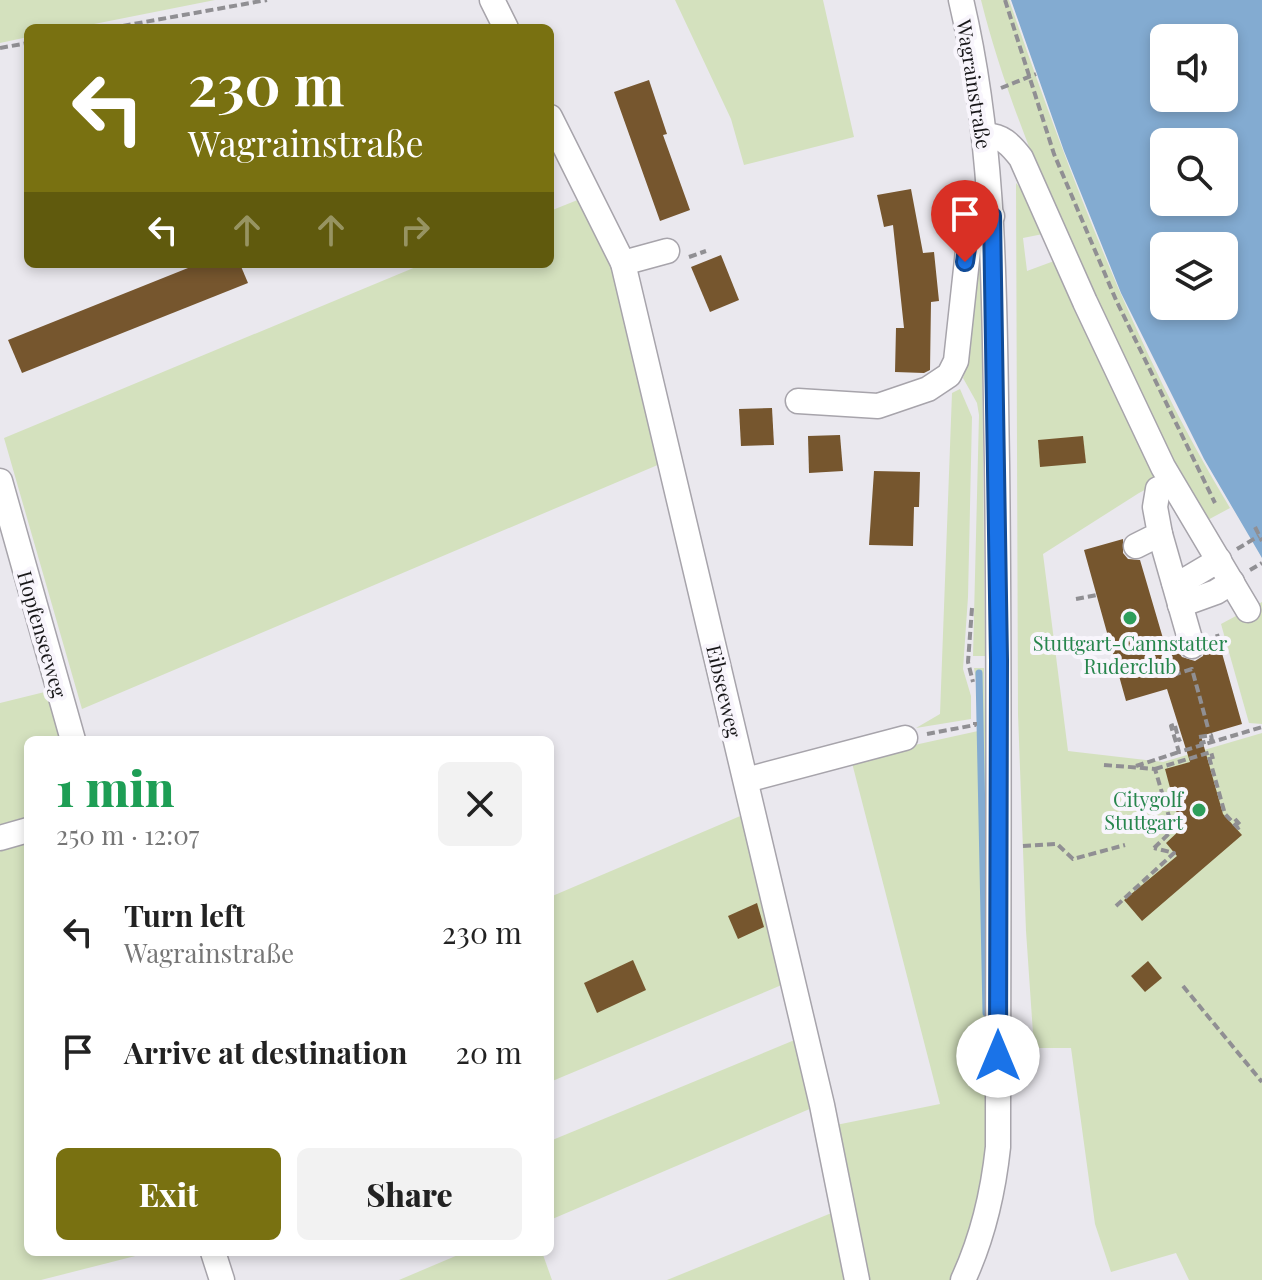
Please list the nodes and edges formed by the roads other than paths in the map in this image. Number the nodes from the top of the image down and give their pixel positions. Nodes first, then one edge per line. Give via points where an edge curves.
1 (492, 0) edge
2 (961, 0) edge
3 (504, 24) edge
4 (554, 125) edge
5 (984, 136) junction
6 (992, 216) junction
7 (667, 251) dead end
8 (623, 263) junction
9 (798, 401) dead end
10 (0, 481) edge
11 (1158, 489) dead end
12 (1160, 534) junction
13 (1136, 546) dead end
14 (1228, 554) junction
15 (1244, 581) junction
16 (1184, 591) junction
17 (1248, 610) dead end
18 (1209, 644) dead end
19 (72, 736) edge
20 (905, 738) road end
21 (746, 780) junction
22 (24, 831) edge
23 (0, 838) edge
24 (214, 1256) edge
25 (222, 1280) edge
26 (857, 1280) edge
27 (963, 1280) edge

1 - 3 street
2 - 5 street, Wagrainstraße
4 - 8 street, Eibseeweg
5 - 6 street, Wagrainstraße
5 - 14 street via 1009,143 1021,158 1163,467
6 - 9 street via 970,232 956,361 949,375 928,389 878,406
6 - 27 street, Wagrainstraße via 999,660 998,1147 993,1193
7 - 8 street
8 - 21 street, Eibseeweg
10 - 19 street, Hopfenseeweg
11 - 12 street
12 - 13 street
12 - 16 street
14 - 15 street
14 - 16 street
15 - 16 street via 1216,592
15 - 17 street
16 - 18 street
20 - 21 street
21 - 26 street, Eibseeweg
22 - 23 street
24 - 25 street

